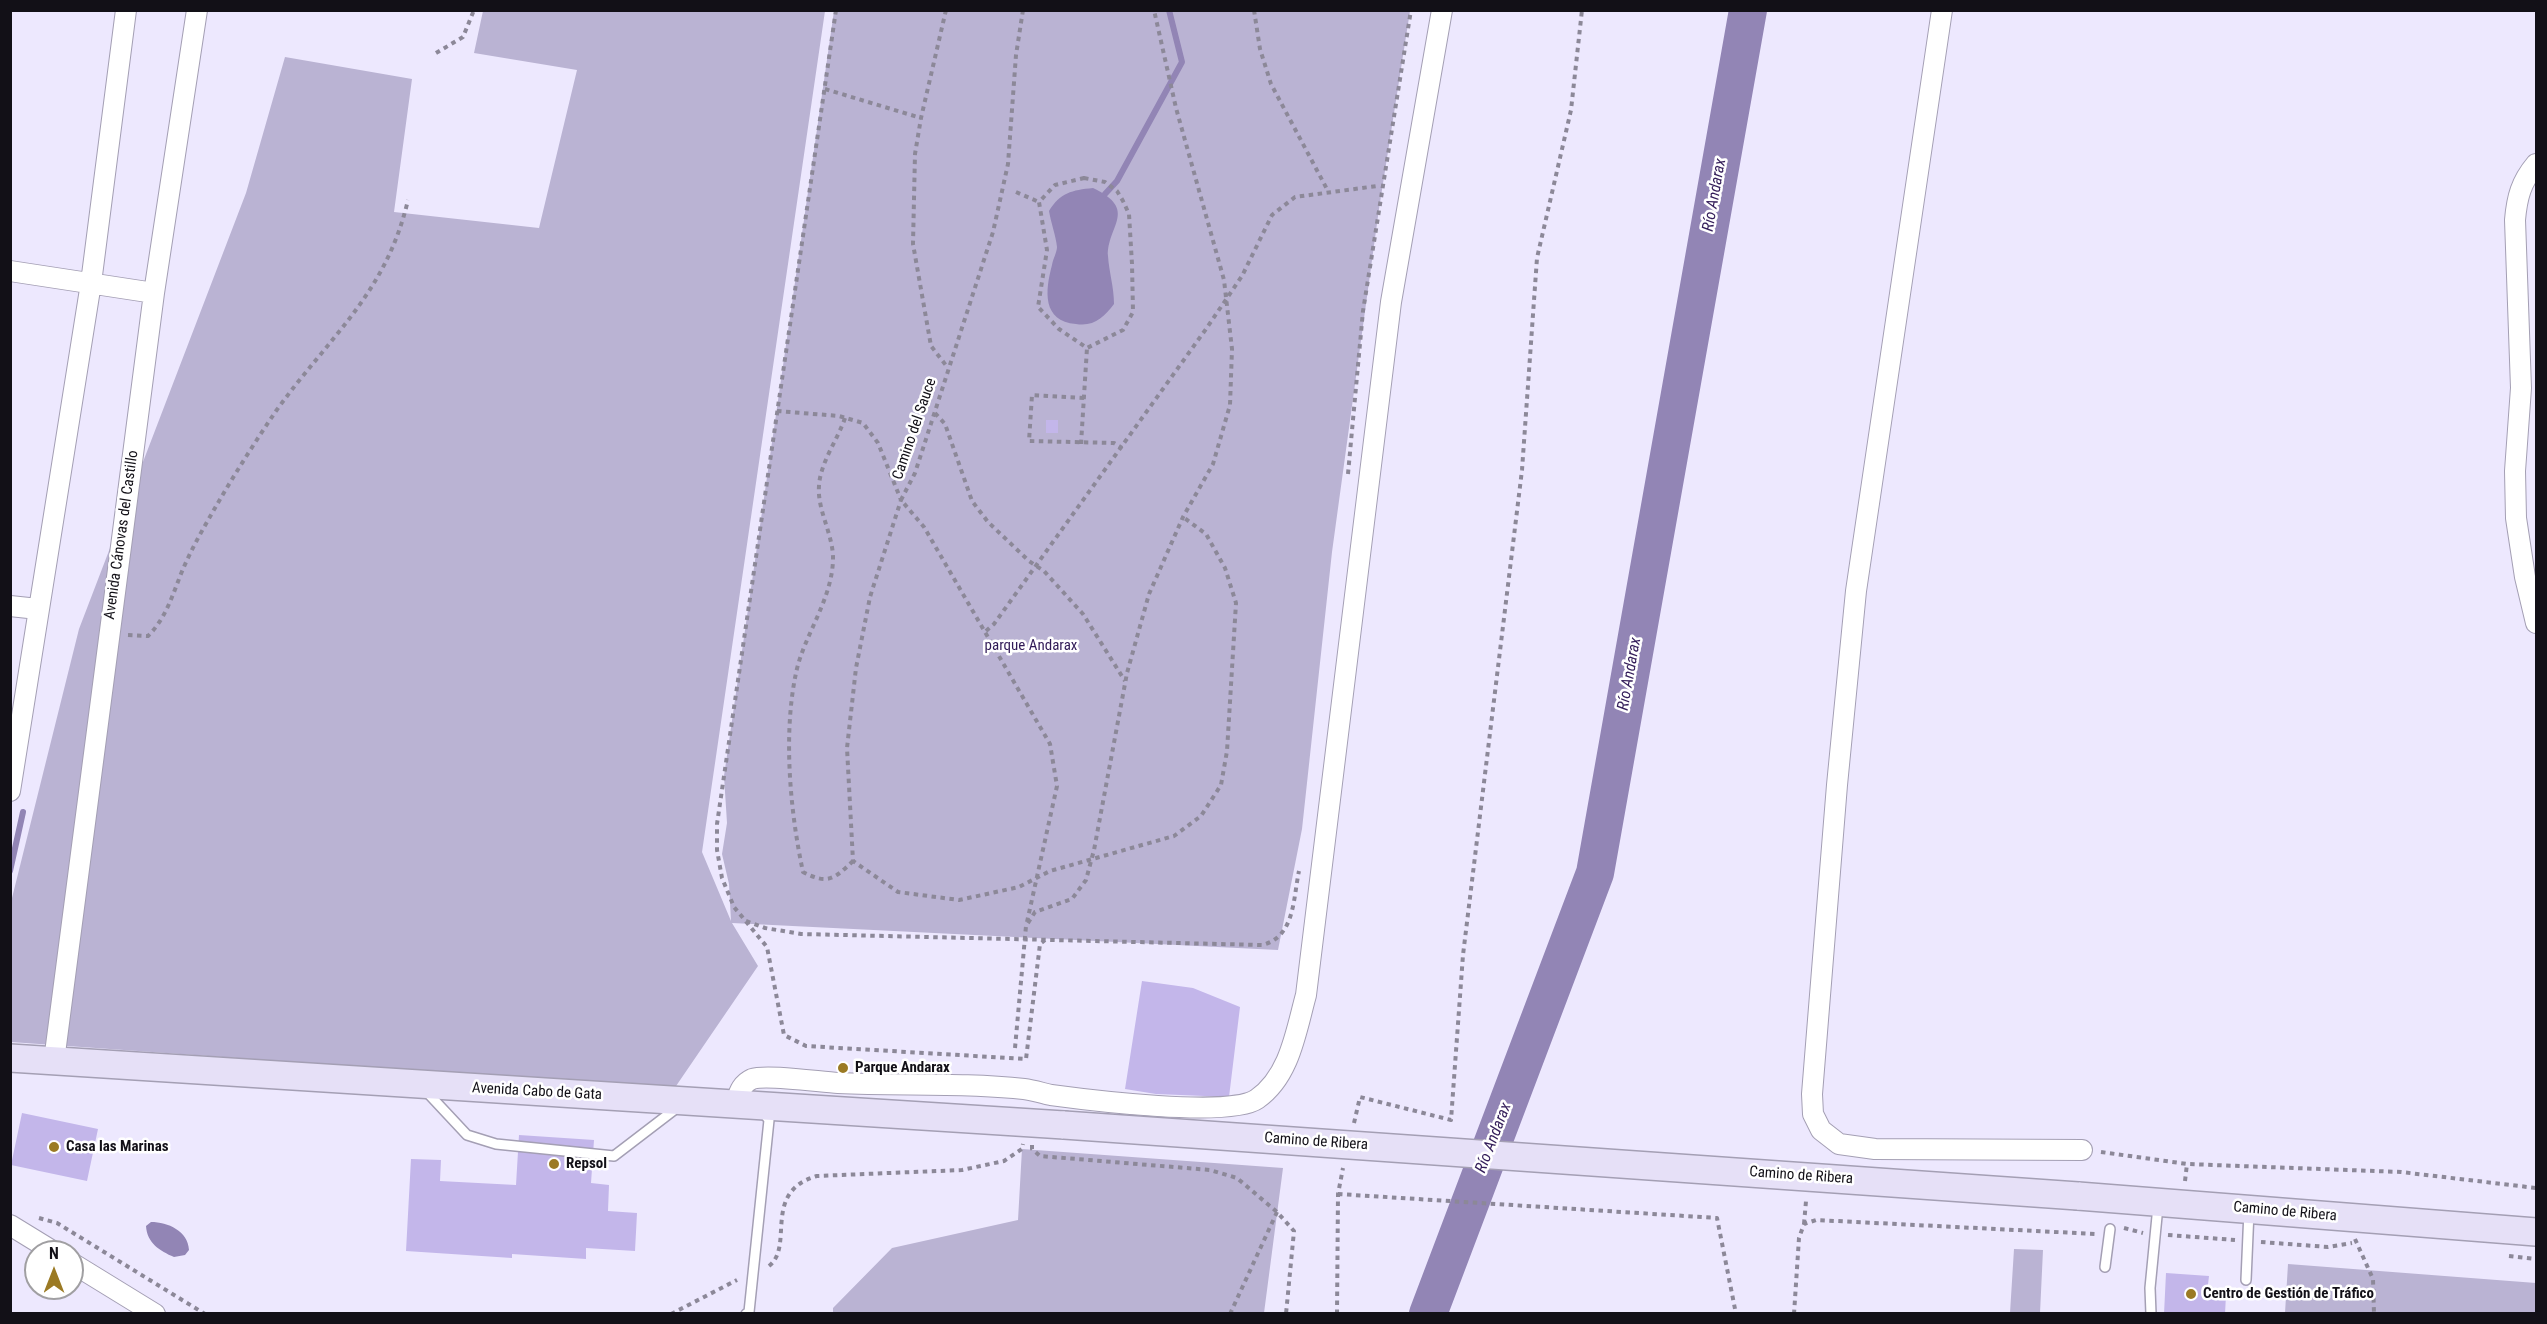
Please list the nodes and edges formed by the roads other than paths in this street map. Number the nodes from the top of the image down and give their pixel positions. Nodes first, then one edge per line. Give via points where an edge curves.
1 (126, 10) edge
2 (197, 10) edge
3 (1442, 10) edge
4 (1942, 10) edge
5 (2536, 164) edge
6 (10, 271) edge
7 (91, 284) junction
8 (154, 293) junction
9 (10, 606) edge
10 (38, 609) junction
11 (2536, 623) edge
12 (10, 790) edge
13 (10, 1058) edge
14 (54, 1061) junction
15 (420, 1085) junction
16 (687, 1101) junction
17 (746, 1104) junction
18 (1064, 1125) joint
19 (2082, 1150) road end
20 (2158, 1201) junction
21 (2249, 1209) junction
22 (10, 1225) edge
23 (2111, 1226) road end
24 (2536, 1233) edge
25 (34, 1240) edge
26 (2105, 1267) dead end
27 (84, 1270) edge
28 (2246, 1280) dead end
29 (155, 1314) edge
30 (746, 1314) edge
31 (2151, 1314) edge

1 - 7 street
2 - 8 street, Avenida Cánovas del Castillo
3 - 17 street via 1391,302 1307,984 1285,1068 1256,1100 1224,1108 1146,1104 1025,1089 772,1078 754,1078 742,1085
4 - 19 street via 1856,591 1837,785 1813,1114 1821,1130 1839,1144 1866,1148
5 - 11 street via 2521,188 2515,220 2522,388 2515,471 2516,518
6 - 7 street
7 - 8 street
7 - 10 street
8 - 14 street, Avenida Cánovas del Castillo
9 - 10 street
10 - 12 street
13 - 14 main road, Avenida Cabo de Gata
14 - 15 main road, Avenida Cabo de Gata
15 - 16 main road, Avenida Cabo de Gata
15 - 16 lane via 467,1135 496,1144 614,1156
16 - 17 main road, Avenida Cabo de Gata
17 - 18 main road, Avenida Cabo de Gata via 1028,1130
17 - 30 lane via 769,1120
18 - 20 main road, Camino de Ribera, bridge
20 - 21 main road, Camino de Ribera
20 - 31 lane
21 - 24 main road, Camino de Ribera via 2359,1234
21 - 28 lane
22 - 25 street
23 - 26 lane
27 - 29 street

